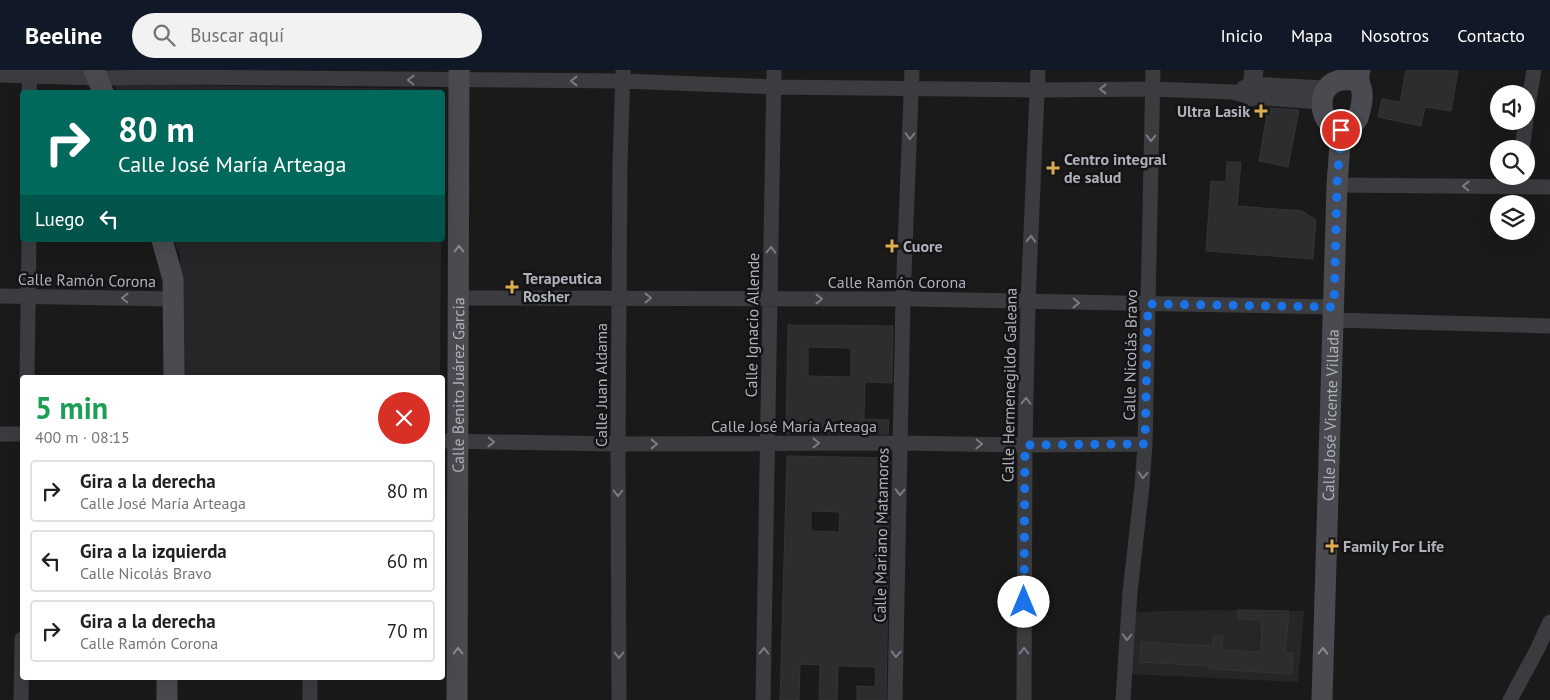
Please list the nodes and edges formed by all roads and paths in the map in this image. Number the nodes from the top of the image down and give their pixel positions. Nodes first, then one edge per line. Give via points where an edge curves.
1 (774, 70) edge
2 (912, 70) edge
3 (1038, 70) edge
4 (1153, 70) edge
5 (1534, 70) edge
6 (30, 73) edge
7 (170, 74) edge
8 (0, 75) edge
9 (312, 75) edge
10 (459, 75) edge
11 (1359, 75) edge
12 (623, 76) edge
13 (98, 80) edge
14 (1252, 83) edge
15 (1330, 84) edge
16 (1532, 85) edge
17 (774, 87) junction
18 (911, 88) junction
19 (1152, 89) junction
20 (29, 90) edge
21 (1038, 90) junction
22 (1341, 130) junction
23 (1490, 181) edge
24 (1337, 184) junction
25 (1535, 184) edge
26 (1550, 187) edge
27 (28, 242) edge
28 (163, 242) edge
29 (0, 296) edge
30 (28, 297) junction
31 (459, 298) junction
32 (619, 298) junction
33 (174, 299) junction
34 (770, 299) junction
35 (903, 299) junction
36 (1028, 302) junction
37 (1148, 304) junction
38 (1334, 314) junction
39 (1550, 326) edge
40 (27, 375) edge
41 (174, 375) edge
42 (0, 434) edge
43 (20, 434) edge
44 (450, 441) edge
45 (767, 443) junction
46 (900, 443) junction
47 (618, 444) junction
48 (1145, 444) junction
49 (1025, 445) junction
50 (1550, 622) edge
51 (21, 680) edge
52 (167, 680) edge
53 (310, 680) edge
54 (21, 700) edge
55 (167, 700) edge
56 (310, 700) edge
57 (457, 700) edge
58 (619, 700) edge
59 (763, 700) edge
60 (896, 700) edge
61 (1024, 700) edge
62 (1123, 700) edge
63 (1322, 700) edge
64 (1510, 700) edge

1 - 17 street, Calle Ignacio Allende
2 - 18 street, Calle Mariano Matamoros
3 - 21 street, Calle Hermenegildo Galeana
4 - 19 street, Calle Nicolás Bravo
5 - 16 street
6 - 8 street
6 - 13 street
6 - 20 street
7 - 9 street
7 - 13 street
10 -> 9 street
12 -> 10 street
31 -> 10 main road, Calle Benito Juárez Garcia
11 - 15 main road via 1343,76
11 - 22 main road via 1360,113 1352,125
12 - 17 street
12 - 32 street, Calle Juan Aldama
14 - 15 street
14 - 19 street via 1233,92
15 - 22 main road via 1322,108 1325,117
17 - 18 street
34 -> 17 street, Calle Ignacio Allende
18 - 21 street
18 -> 35 street, Calle Mariano Matamoros
19 -> 21 street
19 -> 37 street, Calle Nicolás Bravo
36 -> 21 street, Calle Hermenegildo Galeana
22 - 24 main road, Calle José Vicente Villada
23 -> 24 street
24 - 38 main road, Calle José Vicente Villada
25 - 26 street
27 - 30 street
28 - 33 main road via 173,278
29 - 30 street, Calle Ramón Corona
33 -> 30 street, Calle Ramón Corona
30 - 40 street
31 - 32 street, Calle Ramón Corona
31 - 44 main road, Calle Benito Juárez Garcia
32 -> 34 street, Calle Ramón Corona
32 - 47 street, Calle Juan Aldama
33 - 41 main road
34 -> 35 street, Calle Ramón Corona
34 - 45 street, Calle Ignacio Allende
35 - 36 street, Calle Ramón Corona
35 - 46 street, Calle Mariano Matamoros
36 -> 37 street, Calle Ramón Corona
49 -> 36 street, Calle Hermenegildo Galeana
37 - 38 street, Calle Ramón Corona
37 - 48 street, Calle Nicolás Bravo
38 - 39 street, Calle Ramón Corona
63 -> 38 main road, Calle José Vicente Villada
42 - 43 street
44 -> 47 street, Calle José María Arteaga
57 -> 44 main road, Calle Benito Juárez Garcia
45 -> 46 street, Calle José María Arteaga
47 -> 45 street, Calle José María Arteaga
59 -> 45 street, Calle Ignacio Allende
46 -> 49 street, Calle José María Arteaga
46 -> 60 street, Calle Mariano Matamoros
47 -> 58 street, Calle Juan Aldama
48 - 49 street, Calle José María Arteaga
48 -> 62 street, Calle Nicolás Bravo
61 -> 49 street, Calle Hermenegildo Galeana
50 - 64 street
51 - 54 street
52 - 55 main road
53 - 56 street

